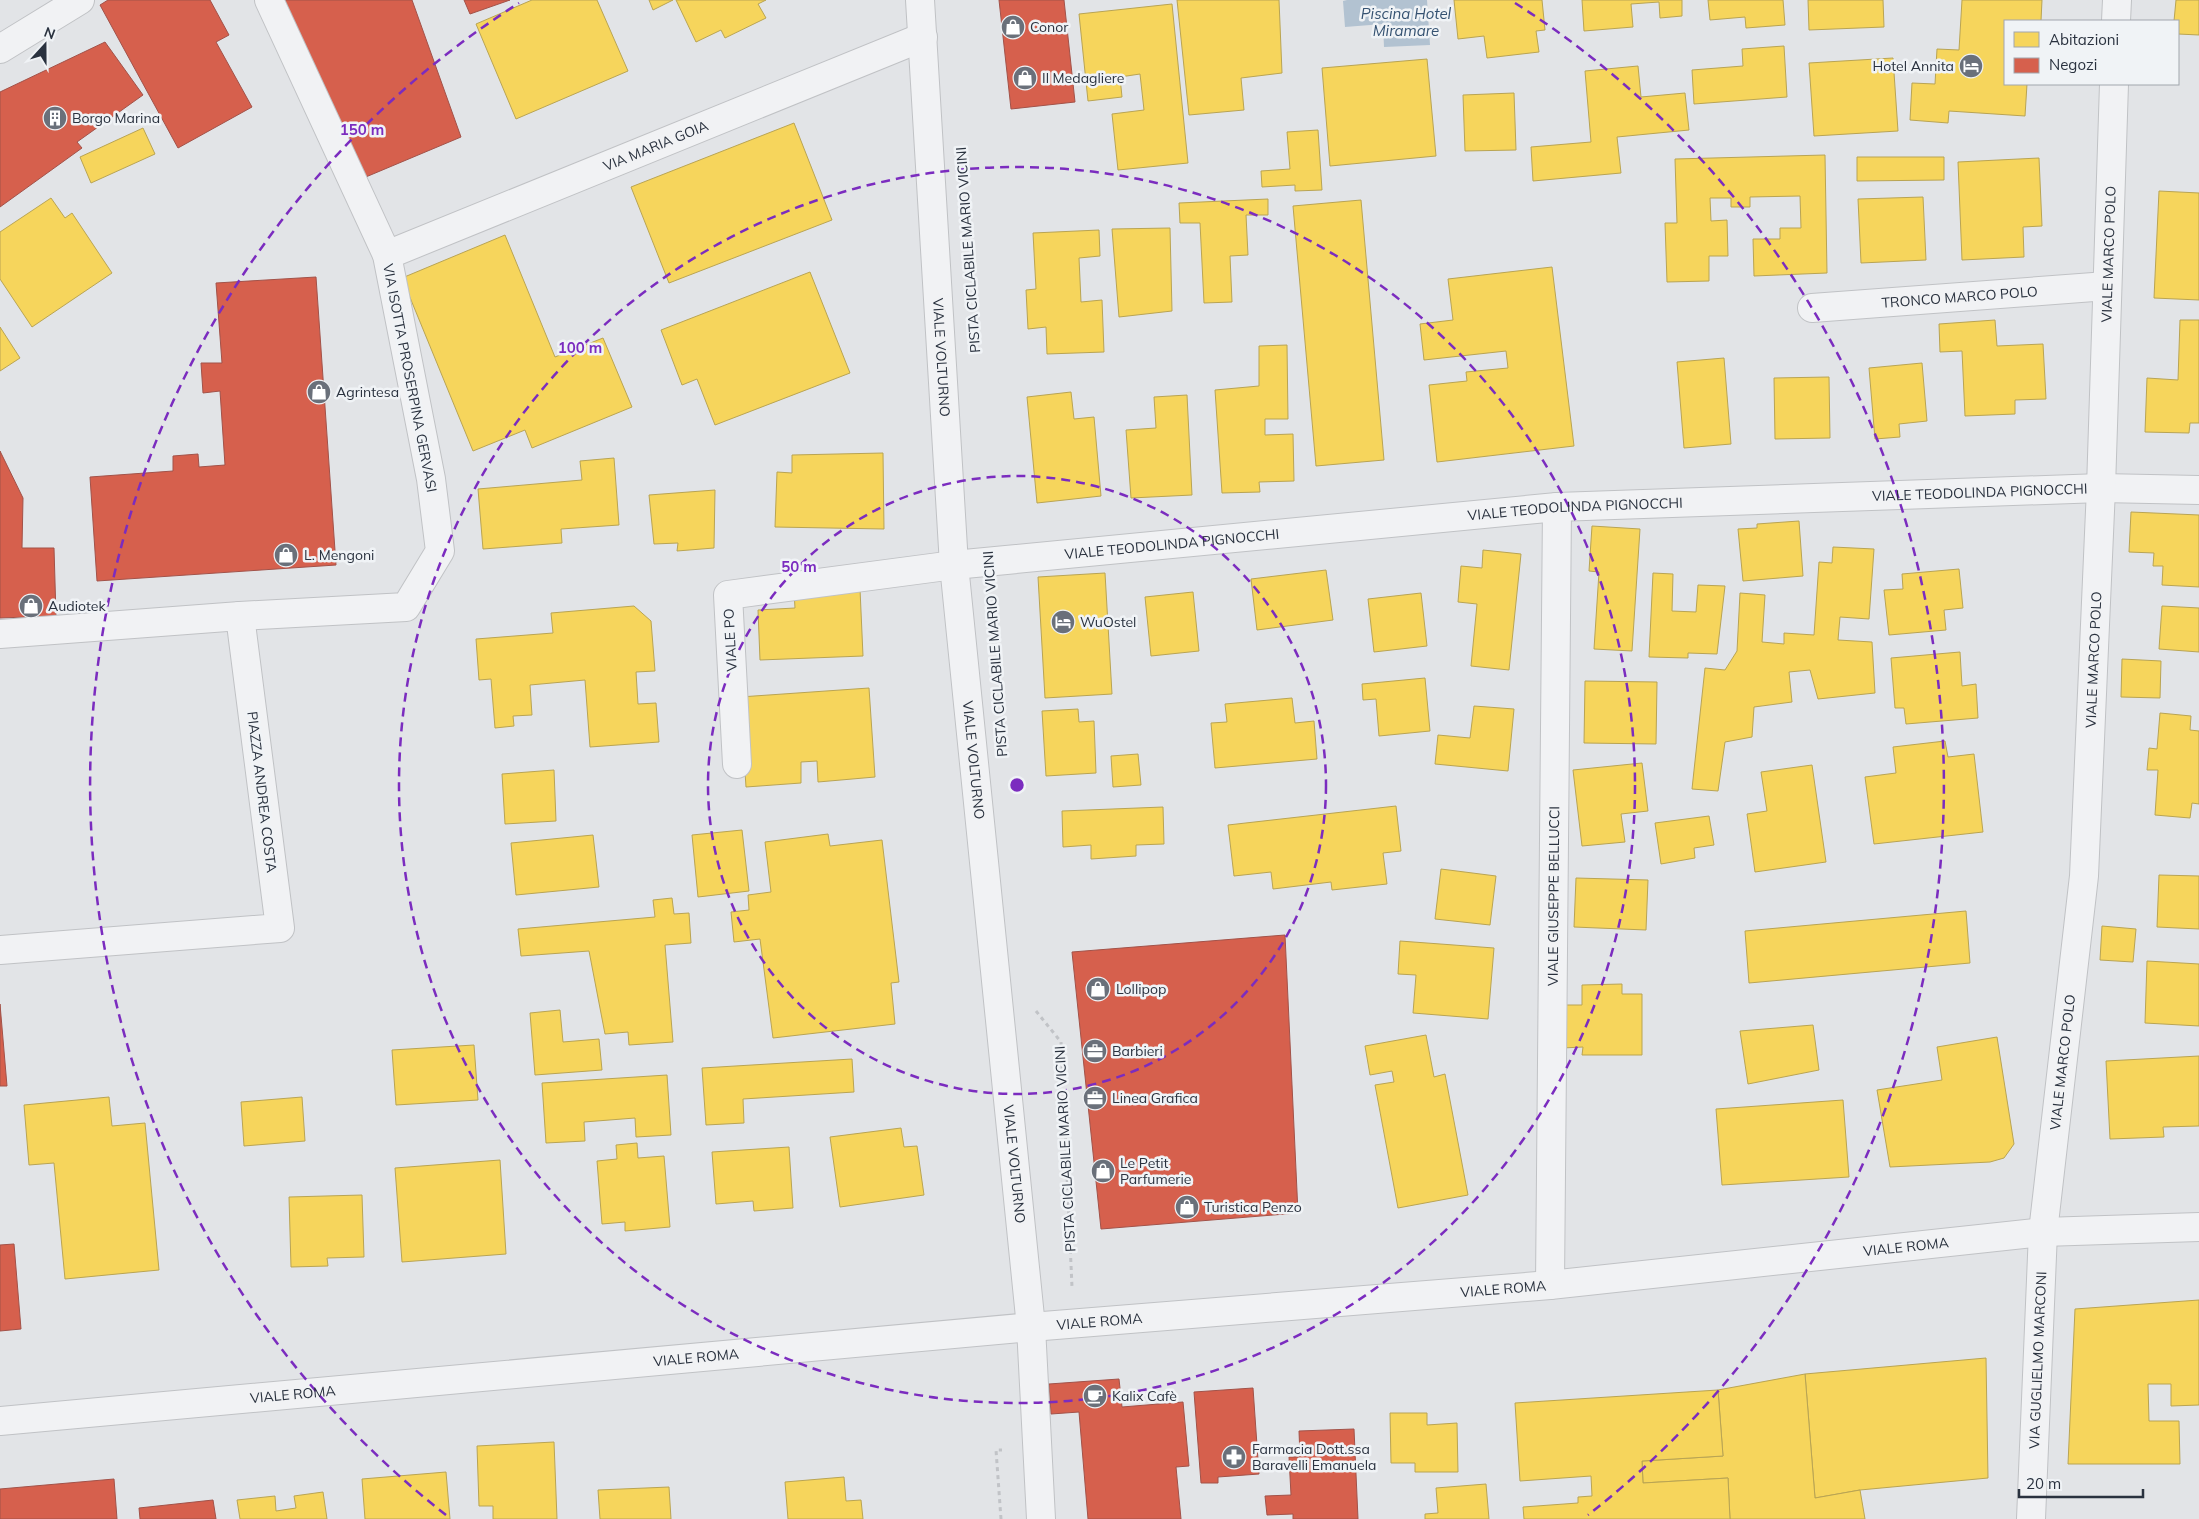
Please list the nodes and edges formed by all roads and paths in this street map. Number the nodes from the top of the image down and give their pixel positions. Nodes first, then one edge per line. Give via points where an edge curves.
1 (80, 0) edge
2 (269, 0) edge
3 (920, 0) edge
4 (2117, 0) edge
5 (2116, 20) edge
6 (924, 37) junction
7 (0, 49) edge
8 (2114, 85) edge
9 (387, 254) junction
10 (2107, 286) junction
11 (1812, 308) dead end
12 (2101, 488) junction
13 (2199, 490) edge
14 (1557, 507) junction
15 (954, 565) junction
16 (240, 616) junction
17 (0, 634) edge
18 (737, 764) dead end
19 (0, 950) edge
20 (1033, 1008) dead end
21 (2199, 1227) edge
22 (2043, 1232) junction
23 (1550, 1285) junction
24 (1074, 1324) junction
25 (1031, 1327) junction
26 (0, 1421) edge
27 (1041, 1519) edge
28 (2031, 1519) edge

1 - 7 street
2 - 9 street, VIA ISOTTA PROSERPINA GERVASI
3 - 6 street, VIALE VOLTURNO
4 - 5 street
6 - 9 street, VIA MARIA GOIA
6 - 15 street, VIALE VOLTURNO
8 - 10 street, VIALE MARCO POLO
9 - 16 street, VIA ISOTTA PROSERPINA GERVASI via 431,479 440,552 406,607
10 - 11 street, TRONCO MARCO POLO
10 - 12 street, VIALE MARCO POLO
12 - 13 street, VIALE TEODOLINDA PIGNOCCHI
12 - 14 street, VIALE TEODOLINDA PIGNOCCHI
12 - 22 street, VIALE MARCO POLO via 2084,876
14 - 15 street, VIALE TEODOLINDA PIGNOCCHI
14 - 23 street, VIALE GIUSEPPE BELLUCCI
15 - 18 street, VIALE PO via 728,595
15 - 25 street, VIALE VOLTURNO
16 - 17 street
16 - 19 street, PIAZZA ANDREA COSTA via 280,928
20 - 24 path, PISTA CICLABILE MARIO VICINI via 1061,1042
21 - 22 street, VIALE ROMA
22 - 23 street, VIALE ROMA
22 - 28 street, VIA GUGLIELMO MARCONI
23 - 24 street, VIALE ROMA
24 - 25 street, VIALE ROMA
25 - 26 street, VIALE ROMA
25 - 27 street, VIALE VOLTURNO

